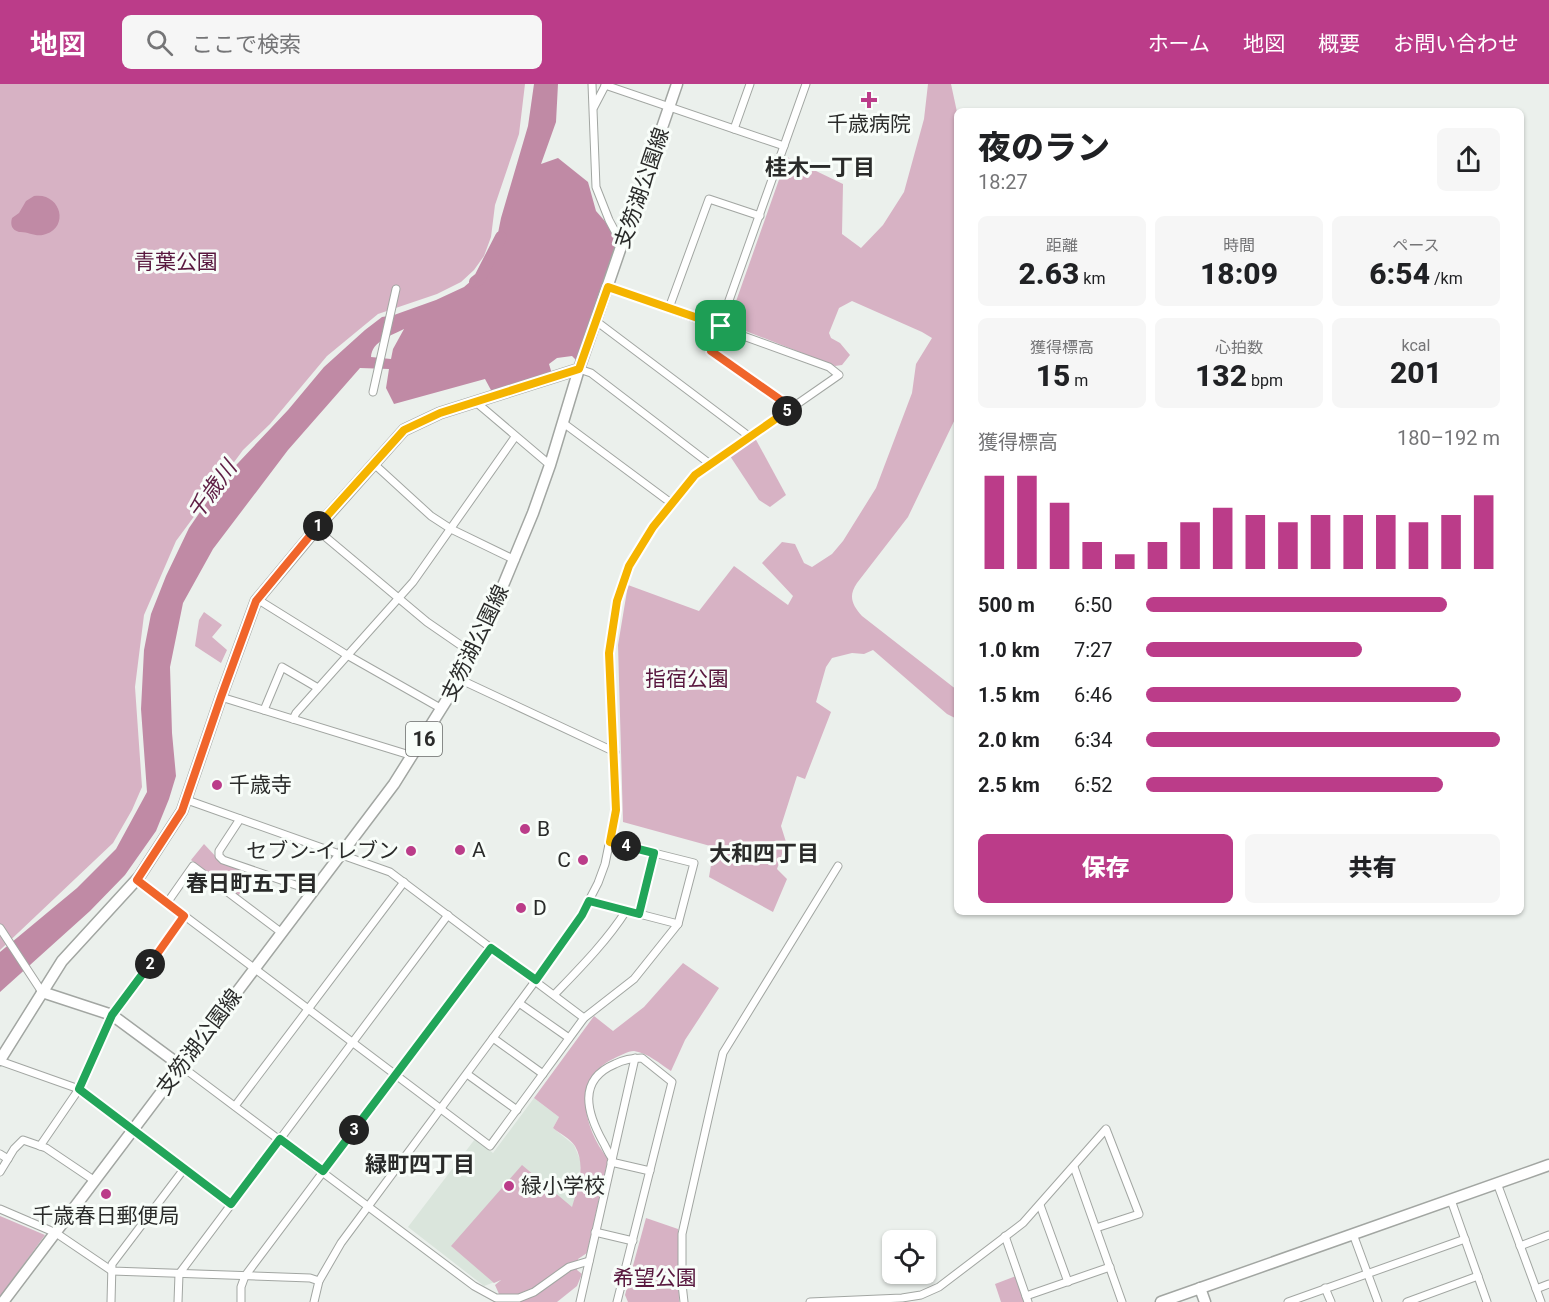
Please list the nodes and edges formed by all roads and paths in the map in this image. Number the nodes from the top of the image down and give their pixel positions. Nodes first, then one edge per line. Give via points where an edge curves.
1 (592, 84) edge
2 (677, 84) edge
3 (750, 84) edge
4 (806, 84) edge
5 (606, 85) edge
6 (669, 107) junction
7 (592, 109) junction
8 (734, 129) junction
9 (784, 146) junction
10 (759, 216) junction
11 (625, 237) junction
12 (608, 287) junction
13 (396, 289) dead end
14 (669, 308) junction
15 (596, 321) junction
16 (721, 326) junction
17 (579, 369) junction
18 (374, 389) dead end
19 (477, 403) junction
20 (792, 408) junction
21 (562, 422) junction
22 (515, 437) junction
23 (750, 437) junction
24 (373, 464) junction
25 (710, 464) junction
26 (550, 465) junction
27 (672, 503) junction
28 (316, 529) junction
29 (451, 529) junction
30 (515, 560) junction
31 (397, 598) junction
32 (257, 599) junction
33 (472, 653) junction
34 (347, 655) junction
35 (459, 679) junction
36 (318, 688) junction
37 (221, 697) junction
38 (442, 709) junction
39 (264, 710) junction
40 (293, 719) junction
41 (615, 752) junction
42 (413, 756) junction
43 (187, 800) junction
44 (240, 819) junction
45 (610, 842) junction
46 (654, 853) junction
47 (340, 854) junction
48 (838, 866) dead end
49 (137, 880) junction
50 (404, 882) junction
51 (313, 891) junction
52 (589, 901) junction
53 (167, 903) junction
54 (626, 911) junction
55 (639, 914) junction
56 (448, 915) junction
57 (184, 916) junction
58 (678, 924) junction
59 (0, 928) edge
60 (282, 933) junction
61 (491, 948) junction
62 (254, 970) junction
63 (536, 980) junction
64 (42, 992) junction
65 (555, 994) junction
66 (519, 1003) junction
67 (308, 1008) junction
68 (112, 1015) junction
69 (584, 1018) junction
70 (493, 1038) junction
71 (569, 1038) junction
72 (353, 1042) junction
73 (635, 1058) junction
74 (0, 1061) edge
75 (181, 1066) junction
76 (396, 1074) junction
77 (467, 1074) junction
78 (543, 1074) junction
79 (79, 1089) junction
80 (235, 1106) junction
81 (441, 1109) junction
82 (517, 1110) junction
83 (134, 1130) junction
84 (280, 1139) junction
85 (40, 1146) junction
86 (0, 1154) edge
87 (8, 1159) junction
88 (612, 1160) junction
89 (1549, 1165) edge
90 (1074, 1167) junction
91 (184, 1168) junction
92 (323, 1171) junction
93 (650, 1171) junction
94 (0, 1173) edge
95 (95, 1181) junction
96 (1497, 1183) junction
97 (1451, 1200) junction
98 (231, 1204) junction
99 (1040, 1205) junction
100 (369, 1206) junction
101 (0, 1209) edge
102 (1096, 1228) junction
103 (595, 1232) junction
104 (56, 1233) junction
105 (1353, 1234) junction
106 (1549, 1235) edge
107 (1005, 1236) junction
108 (1465, 1239) junction
109 (633, 1241) junction
110 (1520, 1246) junction
111 (589, 1261) junction
112 (1110, 1267) junction
113 (112, 1271) junction
114 (1367, 1273) junction
115 (179, 1274) junction
116 (1478, 1275) junction
117 (245, 1276) junction
118 (319, 1281) junction
119 (1068, 1282) junction
120 (1549, 1284) edge
121 (1200, 1288) junction
122 (1326, 1288) junction
123 (1536, 1289) junction
124 (925, 1293) junction
125 (1027, 1299) edge
126 (862, 1301) edge
127 (3, 1302) edge
128 (111, 1302) edge
129 (178, 1302) edge
130 (241, 1302) edge
131 (314, 1302) edge
132 (580, 1302) edge
133 (617, 1302) edge
134 (684, 1302) edge
135 (810, 1302) edge
136 (928, 1302) edge
137 (1122, 1302) edge
138 (1161, 1302) edge
139 (1205, 1302) edge
140 (1288, 1302) edge
141 (1331, 1302) edge
142 (1378, 1302) edge
143 (1407, 1302) edge
144 (1487, 1302) edge
145 (1541, 1302) edge

1 - 7 street
2 - 6 street, 支笏湖公園線 / 16
3 - 8 street
4 - 9 street
5 - 6 street
5 - 7 street
6 - 8 street
6 - 11 street, 支笏湖公園線 / 16
7 - 11 street via 596,187 617,235
8 - 9 street
9 - 10 street
10 - 14 street via 709,199
10 - 16 street
11 - 12 street, 支笏湖公園線 / 16
12 - 14 street
12 - 15 street, 支笏湖公園線 / 16
13 - 18 street
14 - 16 street
15 - 17 street, 支笏湖公園線 / 16
15 - 23 street
16 - 20 street via 711,351
16 - 20 street via 829,367 839,375
17 - 19 street
17 - 21 street, 支笏湖公園線 / 16
17 - 25 street via 591,373
19 - 22 street
19 - 24 street via 440,413 404,430
20 - 23 street
21 - 26 street, 支笏湖公園線 / 16
21 - 27 street
22 - 26 street
22 - 29 street
23 - 25 street
24 - 28 street
24 - 29 street via 430,516
25 - 27 street via 695,475
26 - 30 street, 支笏湖公園線 / 16
27 - 41 street via 629,566 617,601 609,653
28 - 31 street
28 - 32 street
29 - 30 street
29 - 31 street
30 - 33 street, 支笏湖公園線 / 16
31 - 33 street
31 - 34 street
32 - 34 street
32 - 37 street
33 - 35 street, 支笏湖公園線 / 16
34 - 36 street
34 - 38 street
35 - 38 street, 支笏湖公園線 / 16
35 - 41 street
36 - 39 street via 282,667
36 - 40 street
37 - 39 street
37 - 43 street
38 - 42 street, 支笏湖公園線 / 16
39 - 40 street
40 - 42 street
41 - 45 street via 616,810
42 - 47 street, 支笏湖公園線 / 16
43 - 44 street
43 - 49 street
44 - 47 street
44 - 51 street via 219,851 223,860
45 - 46 street
45 - 52 street
46 - 55 street
46 - 58 street via 694,864
47 - 50 street via 390,872
47 - 51 street, 支笏湖公園線 / 16
48 - 134 street via 723,1053 682,1234
49 - 53 street
49 - 64 street via 62,961
50 - 56 street
50 - 67 street
51 - 60 street, 支笏湖公園線 / 16
52 - 54 street
52 - 63 street
53 - 57 street
53 - 60 street via 193,866
54 - 55 street
54 - 65 street via 594,954
55 - 58 street
56 - 61 street
56 - 72 street
57 - 62 street
57 - 68 street
58 - 69 street via 634,979
59 - 64 street
60 - 62 street, 支笏湖公園線 / 16
61 - 63 street
61 - 76 street
62 - 67 street
62 - 75 street, 支笏湖公園線 / 16
63 - 65 street
63 - 66 street
64 - 68 street
64 - 74 street
65 - 69 street
66 - 70 street
66 - 71 street
67 - 72 street
67 - 80 street
68 - 75 street
68 - 79 street
69 - 71 street
70 - 77 street
70 - 78 street
71 - 78 street
72 - 76 street
72 - 84 street
73 - 88 street
73 - 88 street via 606,1068 592,1082 590,1116
73 - 93 street via 642,1058 672,1082
74 - 79 street
75 - 80 street
75 - 83 street, 支笏湖公園線 / 16
76 - 81 street
76 - 92 street
77 - 81 street
77 - 82 street
78 - 82 street
79 - 83 street
79 - 85 street
80 - 84 street
81 - 82 street via 490,1146
81 - 100 street
83 - 91 street
83 - 95 street, 支笏湖公園線 / 16
84 - 92 street
84 - 98 street
85 - 87 street via 23,1140
85 - 95 street
86 - 87 street
87 - 94 street
88 - 93 street
88 - 103 street
89 - 96 street
90 - 99 street
90 - 102 street
90 - 102 street via 1106,1129 1139,1214
91 - 98 street
91 - 113 street via 112,1264
92 - 100 street
92 - 117 street
93 - 109 street
95 - 104 street, 支笏湖公園線 / 16
96 - 97 street
96 - 110 street
97 - 105 street
97 - 108 street
98 - 115 street
99 - 107 street
99 - 119 street
100 - 111 street via 474,1286 496,1298 519,1298 569,1267
100 - 118 street
101 - 104 street
102 - 112 street
103 - 109 street
103 - 111 street
104 - 113 street
104 - 127 street, 支笏湖公園線 / 16
105 - 114 street
105 - 121 street
106 - 110 street
107 - 124 street via 956,1275
107 - 125 street
108 - 114 street
108 - 116 street
109 - 133 street
110 - 123 street
111 - 132 street
112 - 119 street
112 - 137 street
113 - 115 street
113 - 128 street
114 - 122 street
114 - 142 street
115 - 117 street
115 - 129 street
116 - 143 street
116 - 144 street
117 - 118 street
117 - 130 street
118 - 131 street
119 - 125 street
120 - 123 street
121 - 138 street
121 - 139 street
122 - 140 street
122 - 141 street
123 - 145 street
124 - 126 street
124 - 136 street
126 - 135 street

